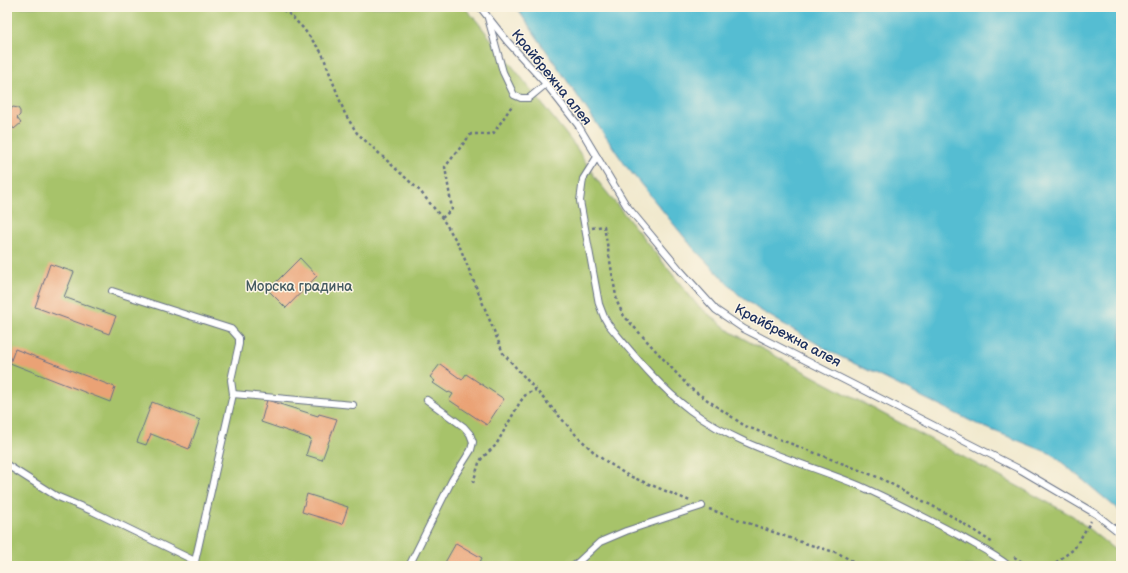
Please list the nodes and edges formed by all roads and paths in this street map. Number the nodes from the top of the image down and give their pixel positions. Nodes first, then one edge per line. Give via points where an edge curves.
1 (278, 7) edge
2 (480, 7) edge
3 (484, 7) edge
4 (487, 14) junction
5 (546, 84) junction
6 (518, 97) junction
7 (598, 157) junction
8 (442, 218) junction
9 (586, 229) junction
10 (112, 291) dead end
11 (536, 390) junction
12 (232, 394) junction
13 (427, 400) dead end
14 (353, 405) dead end
15 (7, 465) edge
16 (473, 483) dead end
17 (702, 506) junction
18 (1096, 514) junction
19 (1121, 534) edge
20 (994, 543) dead end
21 (1013, 556) dead end
22 (194, 563) edge
23 (409, 566) edge
24 (574, 566) edge
25 (861, 566) edge
26 (1009, 566) edge
27 (1029, 566) edge
28 (1051, 566) edge

1 - 8 path via 303,28 322,53 345,114 357,133 420,191
2 - 4 lane, Крайбрежна алея
3 - 4 lane
4 - 5 lane, Крайбрежна алея via 507,41
4 - 6 lane via 503,72 511,91
5 - 6 lane via 529,98
5 - 7 lane, Крайбрежна алея via 578,125
6 - 8 path via 493,134 471,134 445,167 452,209
7 - 9 lane via 583,179 581,189 580,201
7 - 18 lane, Крайбрежна алея via 626,205 716,310 744,329 965,440
8 - 11 path via 459,245 503,353
9 - 20 path via 604,226 617,302 624,316 690,388 745,426 880,478 955,518
9 - 26 lane via 598,304 604,317 655,378 690,410 749,444 860,486 906,508 1000,558
10 - 12 lane via 236,333 239,344 231,380
11 - 16 path via 527,394 520,402 496,445 482,458
11 - 17 path via 598,456 627,475
12 - 14 lane
12 - 22 lane
13 - 23 lane via 464,427 472,442 471,450 452,480
15 - 22 lane via 56,496 92,511
17 - 24 lane via 626,530 600,542
17 - 25 path via 838,553
18 - 19 lane, Крайбрежна алея
18 - 28 path via 1074,548
21 - 27 path

